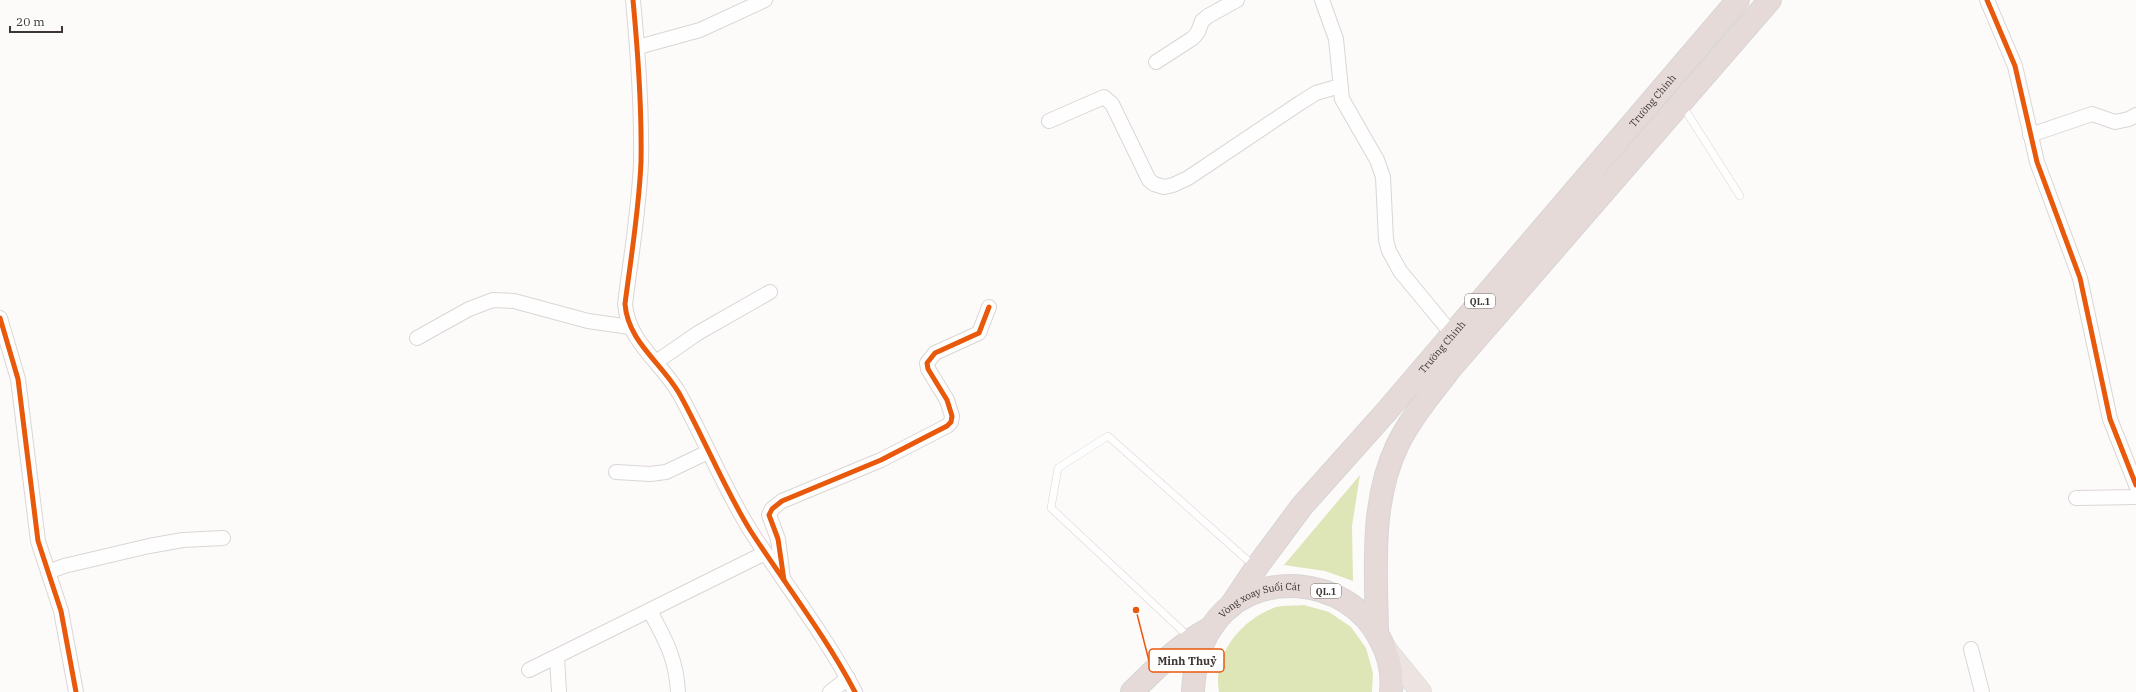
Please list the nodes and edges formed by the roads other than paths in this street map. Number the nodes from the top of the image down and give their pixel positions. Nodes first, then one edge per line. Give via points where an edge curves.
1 (633, 0) edge
2 (765, 0) edge
3 (1237, 0) edge
4 (1322, 0) edge
5 (1738, 0) edge
6 (1770, 0) edge
7 (1987, 0) edge
8 (638, 48) junction
9 (1156, 62) dead end
10 (1340, 86) junction
11 (1681, 103) junction
12 (2136, 115) edge
13 (1049, 121) dead end
14 (2030, 135) junction
15 (1740, 196) dead end
16 (770, 292) dead end
17 (989, 307) dead end
18 (0, 318) edge
19 (630, 327) junction
20 (1452, 334) junction
21 (417, 338) dead end
22 (656, 362) junction
23 (708, 452) junction
24 (616, 472) dead end
25 (2136, 485) edge
26 (2136, 497) edge
27 (2076, 498) dead end
28 (223, 538) dead end
29 (765, 553) junction
30 (1256, 568) junction
31 (48, 572) junction
32 (784, 581) junction
33 (1230, 607) junction
34 (650, 611) junction
35 (1211, 628) junction
36 (1190, 638) junction
37 (1381, 640) junction
38 (1971, 649) dead end
39 (558, 657) junction
40 (529, 670) dead end
41 (848, 678) junction
42 (76, 692) edge
43 (559, 692) edge
44 (678, 692) edge
45 (830, 692) edge
46 (855, 692) edge
47 (1132, 692) edge
48 (1193, 692) edge
49 (1391, 692) edge
50 (1421, 692) edge
51 (1982, 692) edge

1 - 8 street
2 - 8 street via 700,30
3 - 9 street via 1208,16 1202,21 1193,38
4 - 10 street via 1336,39
5 - 20 highway, Trường Chinh / QL.1
6 - 11 highway, QL.1
7 - 14 street via 2015,66
8 - 19 street via 641,162 625,304
10 - 13 street via 1316,93 1212,164 1178,183 1164,187 1149,180 1112,104 1104,97
10 - 20 street via 1342,99 1377,160 1383,177 1386,240 1389,251 1400,271
11 - 15 lane
11 - 37 highway, QL.1 via 1450,368 1397,445 1386,479 1379,522 1376,575
12 - 14 street via 2114,122 2092,114
14 - 25 street via 2037,162 2080,278 2110,419
16 - 22 street via 698,332
17 - 32 street via 979,333 935,353 927,363 951,410 951,422 947,426 881,460 782,501 772,509 769,515 778,538
18 - 31 street via 18,379 38,541
19 - 21 street via 588,321 514,301 493,300 470,309
19 - 22 street
20 - 30 highway, Trường Chinh / QL.1 via 1302,506
22 - 23 street via 679,393
23 - 24 street via 666,472
23 - 29 street
26 - 27 street
28 - 31 street via 183,540 141,547
29 - 32 street
29 - 34 street
30 - 33 highway, Trường Chinh / QL.1
30 - 36 lane via 1108,436 1058,468 1051,508
31 - 42 street via 61,611
32 - 41 street via 815,624
33 - 35 highway, Vòng xoay Suối Cát / QL.1
33 - 37 highway, Vòng xoay Suối Cát / QL.1 via 1263,590 1281,586 1318,589 1352,604
34 - 39 street
34 - 44 street via 671,651 677,673
35 - 36 highway, QL.1
35 - 48 highway, Vòng xoay Suối Cát / QL.1 via 1200,648 1194,670
36 - 47 highway, QL.1
37 - 49 highway, Vòng xoay Suối Cát / QL.1 via 1390,666
37 - 50 main road
38 - 51 street
39 - 40 street
39 - 43 street
41 - 45 street
41 - 46 street

